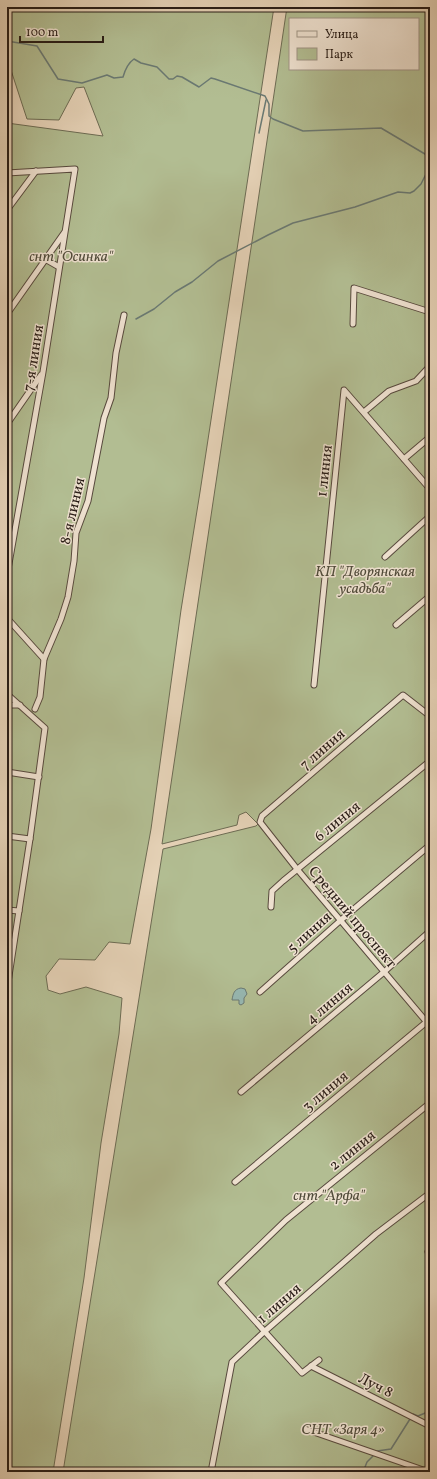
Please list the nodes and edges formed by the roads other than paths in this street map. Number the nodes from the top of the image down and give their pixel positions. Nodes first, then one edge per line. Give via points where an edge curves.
1 (36, 171) junction
2 (7, 173) edge
3 (7, 210) edge
4 (65, 231) junction
5 (45, 259) junction
6 (59, 267) junction
7 (430, 312) edge
8 (7, 314) edge
9 (124, 315) dead end
10 (353, 324) dead end
11 (430, 366) edge
12 (43, 372) junction
13 (364, 412) junction
14 (7, 424) edge
15 (430, 437) edge
16 (404, 459) junction
17 (430, 489) edge
18 (430, 516) edge
19 (385, 557) dead end
20 (7, 575) edge
21 (430, 596) edge
22 (7, 618) edge
23 (396, 625) dead end
24 (44, 659) junction
25 (314, 685) dead end
26 (7, 694) edge
27 (7, 705) edge
28 (20, 705) junction
29 (35, 709) dead end
30 (430, 716) edge
31 (430, 761) edge
32 (7, 772) edge
33 (39, 777) junction
34 (260, 822) joint
35 (7, 836) edge
36 (30, 839) junction
37 (430, 845) edge
38 (297, 869) junction
39 (271, 907) dead end
40 (7, 910) edge
41 (19, 911) junction
42 (341, 920) junction
43 (430, 931) edge
44 (8, 971) edge
45 (384, 972) junction
46 (7, 990) edge
47 (260, 992) dead end
48 (429, 1022) edge
49 (241, 1092) dead end
50 (430, 1103) edge
51 (235, 1182) dead end
52 (430, 1192) edge
53 (430, 1251) edge
54 (430, 1255) edge
55 (264, 1332) junction
56 (319, 1360) dead end
57 (311, 1366) junction
58 (430, 1426) edge
59 (305, 1429) dead end
60 (211, 1472) edge
61 (429, 1472) edge

1 - 2 street
1 - 3 street
1 - 4 street, 7-я линия via 75,169
4 - 5 street
4 - 6 street, 7-я линия
5 - 6 street
5 - 8 street
6 - 12 street, 7-я линия
7 - 10 street via 354,288
9 - 24 street, 8-я линия via 116,353 111,398 104,418 88,500 76,533 68,597
11 - 13 street via 416,381 390,391
12 - 14 street
12 - 20 street, 7-я линия
13 - 16 street, 1 линия
13 - 25 street, 1 линия via 344,390
15 - 16 street
16 - 17 street, 1 линия
18 - 19 street
21 - 23 street
22 - 24 street
24 - 29 street, 8-я линия via 40,697
26 - 28 street
27 - 28 street
28 - 33 street via 45,728
30 - 34 street, 7 линия via 403,695 262,816
31 - 38 street, 6 линия
32 - 33 street
33 - 36 street
34 - 38 street, Средний проспект
35 - 36 street
36 - 41 street
37 - 42 street, 5 линия
38 - 39 street, 6 линия via 272,891
38 - 42 street, Средний проспект
40 - 41 street
41 - 44 street
42 - 45 street, Средний проспект
42 - 47 street, 5 линия
43 - 45 street, 4 линия
44 - 46 street
45 - 48 street, Средний проспект
45 - 49 street, 4 линия
48 - 51 street, 3 линия
50 - 55 street, 2 линия via 286,1220 221,1283
52 - 55 street, 1 линия via 376,1234
53 - 54 street
55 - 57 street via 302,1373
55 - 60 street, 1 линия via 232,1362
56 - 57 street
57 - 58 street, Луч 8
59 - 61 street

